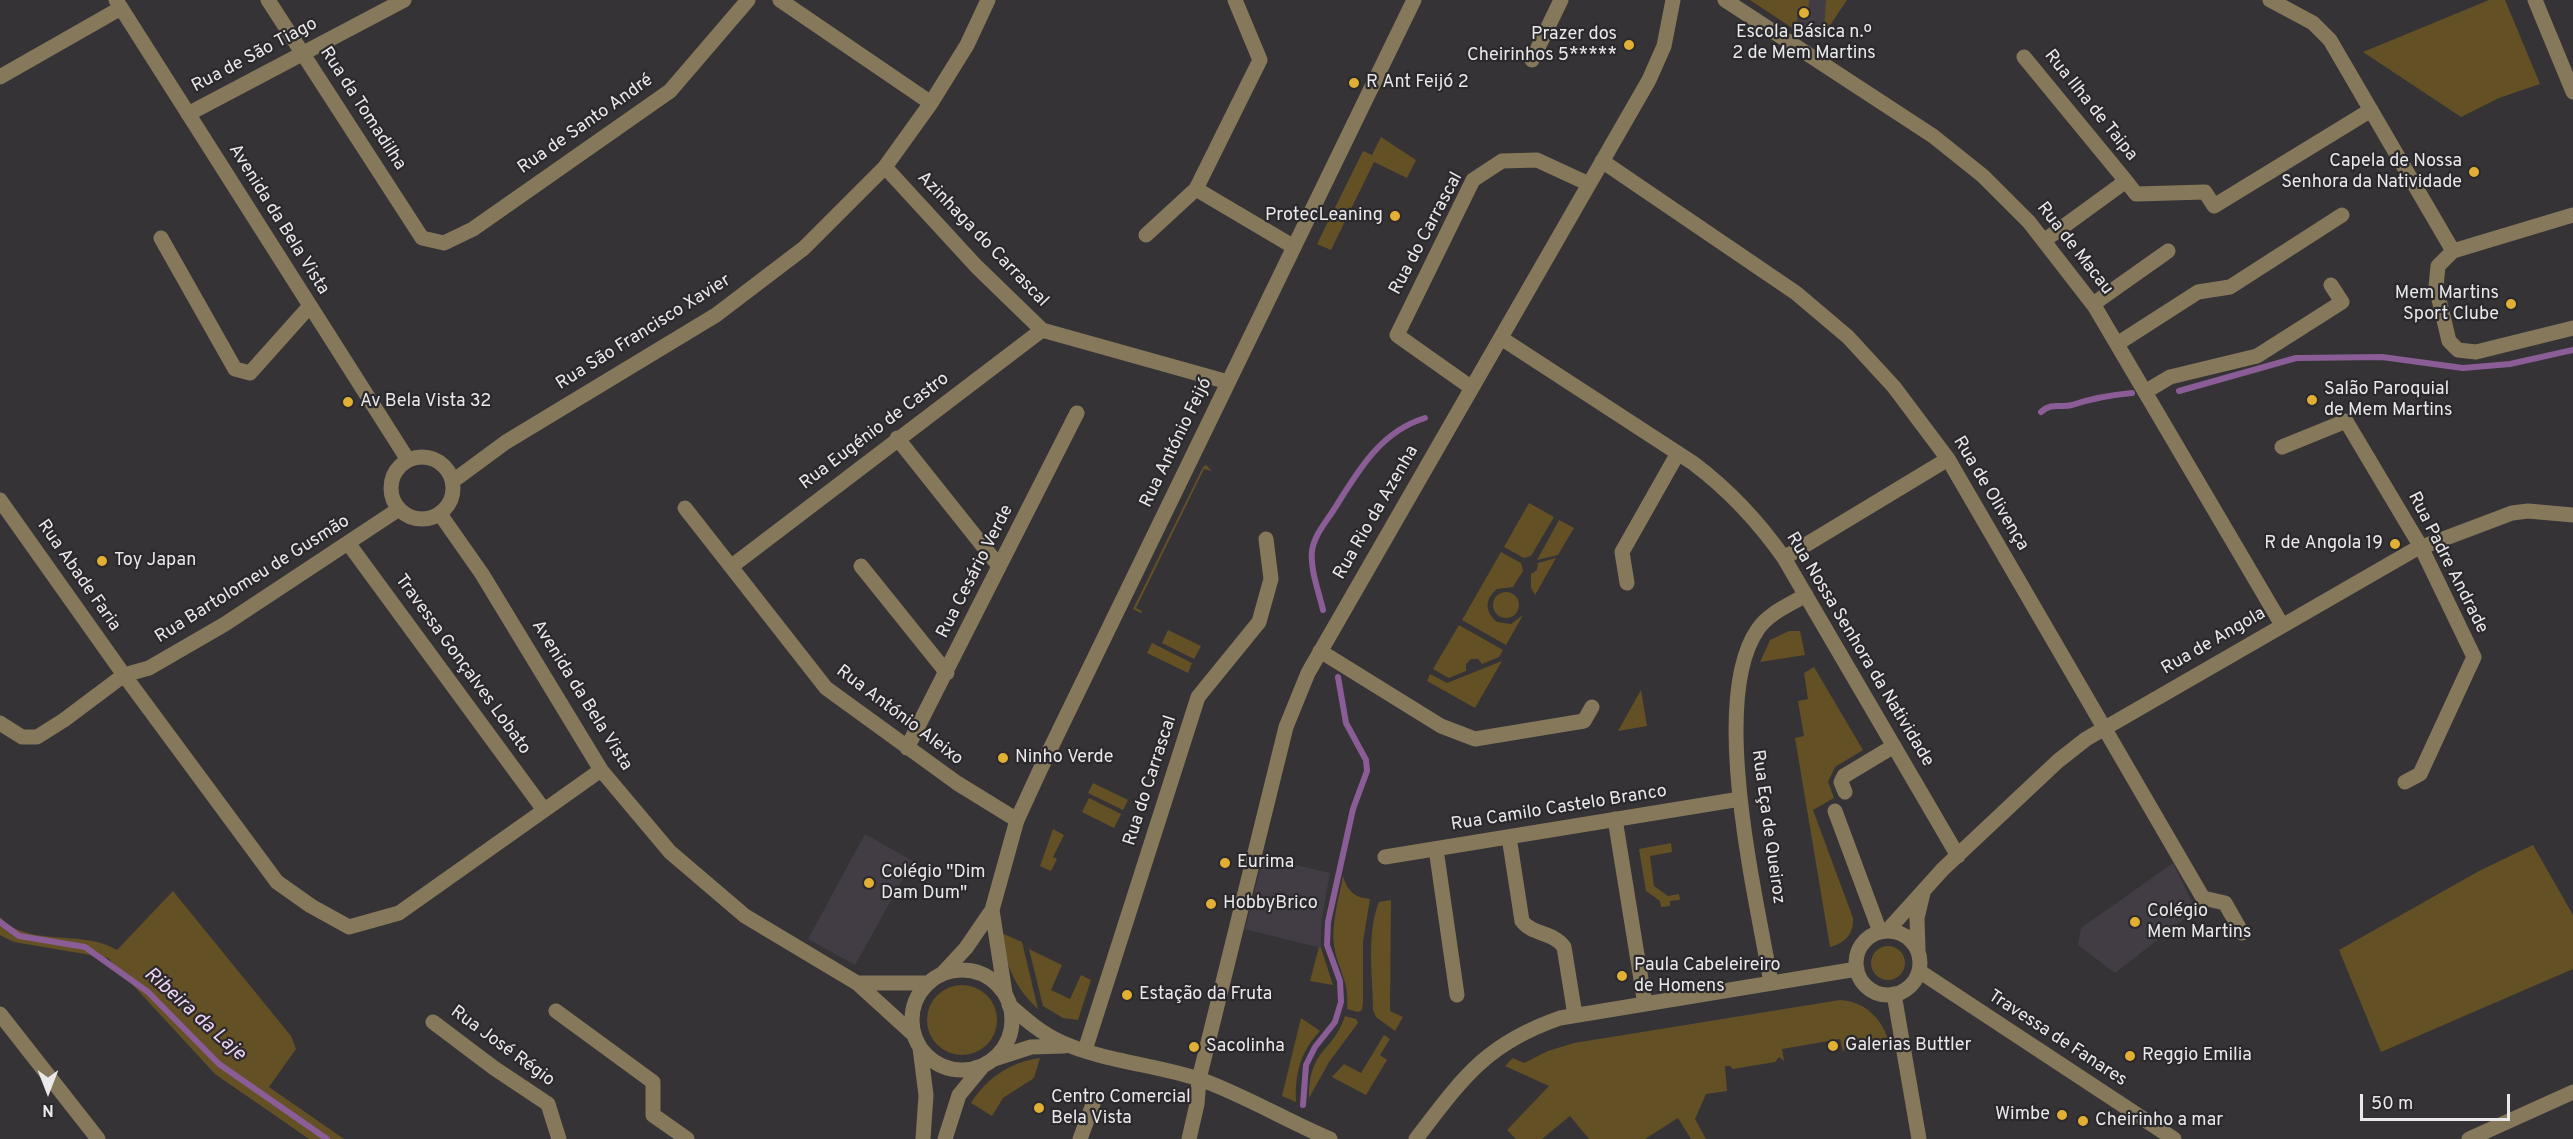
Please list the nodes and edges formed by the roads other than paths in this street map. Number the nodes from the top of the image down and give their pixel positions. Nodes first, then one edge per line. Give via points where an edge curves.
1 (268, 0) edge
2 (405, 0) edge
3 (748, 0) edge
4 (780, 0) edge
5 (988, 0) edge
6 (1235, 0) edge
7 (1414, 0) edge
8 (1562, 0) edge
9 (1673, 0) edge
10 (1725, 0) edge
11 (2270, 0) edge
12 (2535, 0) edge
13 (119, 4) edge
14 (302, 53) junction
15 (2024, 57) dead end
16 (1532, 60) dead end
17 (0, 77) edge
18 (2573, 92) edge
19 (931, 103) junction
20 (2371, 110) junction
21 (188, 114) junction
22 (1602, 162) junction
23 (885, 167) junction
24 (2126, 181) junction
25 (1589, 184) junction
26 (1196, 189) junction
27 (2342, 215) dead end
28 (2573, 215) edge
29 (1146, 235) dead end
30 (161, 238) dead end
31 (422, 238) joint
32 (2045, 240) junction
33 (1294, 247) junction
34 (2168, 251) dead end
35 (2453, 251) junction
36 (2331, 285) dead end
37 (2093, 304) junction
38 (309, 307) junction
39 (2573, 328) edge
40 (1042, 330) junction
41 (1501, 338) junction
42 (2117, 344) junction
43 (1228, 382) junction
44 (1472, 388) junction
45 (2145, 392) junction
46 (1077, 412) dead end
47 (897, 438) junction
48 (2282, 447) dead end
49 (1678, 453) junction
50 (1948, 459) junction
51 (408, 460) junction
52 (453, 481) junction
53 (0, 500) edge
54 (685, 508) dead end
55 (399, 509) junction
56 (440, 514) junction
57 (2573, 515) edge
58 (1266, 539) dead end
59 (348, 543) junction
60 (2421, 547) junction
61 (1784, 558) junction
62 (732, 566) junction
63 (861, 566) dead end
64 (999, 566) junction
65 (1627, 583) dead end
66 (1806, 595) junction
67 (2282, 625) junction
68 (1320, 651) junction
69 (947, 672) junction
70 (124, 675) junction
71 (1592, 707) dead end
72 (0, 723) edge
73 (2104, 728) junction
74 (1894, 746) junction
75 (908, 748) junction
76 (601, 770) junction
77 (2405, 782) dead end
78 (1845, 792) dead end
79 (1740, 799) junction
80 (544, 810) junction
81 (1835, 811) dead end
82 (1615, 819) junction
83 (1017, 820) junction
84 (1509, 837) junction
85 (1436, 849) junction
86 (1958, 856) junction
87 (1384, 857) dead end
88 (1923, 893) junction
89 (992, 910) junction
90 (1883, 931) junction
91 (2242, 933) dead end
92 (1918, 951) junction
93 (1857, 969) junction
94 (1919, 972) junction
95 (935, 979) junction
96 (857, 983) junction
97 (1771, 984) junction
98 (1894, 994) junction
99 (1457, 995) dead end
100 (1008, 1002) junction
101 (1645, 1004) junction
102 (556, 1011) dead end
103 (0, 1014) edge
104 (1575, 1016) junction
105 (433, 1022) dead end
106 (917, 1041) junction
107 (1079, 1048) junction
108 (987, 1063) junction
109 (1199, 1079) junction
110 (2573, 1092) edge
111 (1094, 1104) dead end
112 (2154, 1133) edge
113 (1305, 1136) edge
114 (98, 1139) edge
115 (559, 1139) edge
116 (687, 1139) edge
117 (924, 1139) edge
118 (945, 1139) edge
119 (1080, 1139) edge
120 (1189, 1139) edge
121 (1330, 1139) edge
122 (1416, 1139) edge
123 (1919, 1139) edge
124 (2174, 1139) edge
125 (2469, 1139) edge

1 - 14 street, Rua da Tomadilha
2 - 14 street, Rua de São Tiago
3 - 31 street, Rua de Santo André via 670,91 473,229 444,243
4 - 19 street
5 - 19 street, Rua São Francisco Xavier via 967,45
6 - 26 street via 1260,60
7 - 33 street, Rua António Feijó
8 - 16 street
9 - 22 street, Rua Rio da Azenha via 1660,58
10 - 32 street, Rua de Macau via 1933,136 1999,191
11 - 20 street via 2322,31
12 - 18 street
13 - 17 street
13 - 21 street, Avenida da Bela Vista
14 - 21 street, Rua de São Tiago
14 - 31 street, Rua da Tomadilha
15 - 24 street, Rua Ilha de Taipa
19 - 23 street, Rua São Francisco Xavier
20 - 24 street via 2214,206 2205,192 2136,194
20 - 35 street
21 - 38 street, Avenida da Bela Vista
22 - 25 street, Rua Rio da Azenha
22 - 50 street, Rua de Olivença via 1778,279 1831,322 1894,387
23 - 40 street, Azinhaga do Carrascal via 976,266
23 - 52 street, Rua São Francisco Xavier via 804,248 716,315 506,442
24 - 32 street
25 - 41 street, Rua Rio da Azenha
25 - 44 street, Rua do Carrascal via 1537,160 1502,161 1473,180 1397,335
26 - 29 street
26 - 33 street
27 - 42 street via 2230,287 2198,292
28 - 35 street
30 - 38 street via 235,369 250,373
32 - 37 street, Rua de Macau
33 - 43 street, Rua António Feijó
34 - 37 street
35 - 39 street via 2441,261 2435,282 2447,335 2458,350 2476,352
36 - 45 street via 2342,302 2257,356 2170,376
37 - 42 street, Rua de Macau
38 - 51 street, Avenida da Bela Vista
40 - 43 street, Azinhaga do Carrascal
40 - 47 street, Rua Eugénio de Castro
41 - 44 street, Rua Rio da Azenha
41 - 49 street, Rua Nossa Senhora da Natividade
42 - 45 street, Rua de Macau
43 - 83 street, Rua António Feijó
44 - 68 street, Rua Rio da Azenha
45 - 67 street, Rua de Macau
46 - 64 street, Rua Cesário Verde
47 - 62 street, Rua Eugénio de Castro
47 - 64 street
48 - 60 street, Rua Padre Andrade via 2346,422
49 - 61 street, Rua Nossa Senhora da Natividade via 1734,497
49 - 65 street via 1622,552
50 - 61 street
50 - 73 street, Rua de Olivença
51 - 52 street via 435,460
51 - 55 street via 391,483
52 - 56 street via 452,500
53 - 70 street, Rua Abade Faria
54 - 62 street, Rua António Aleixo
55 - 56 street via 423,520
55 - 59 street, Rua Bartolomeu de Gusmão
56 - 76 street, Avenida da Bela Vista via 482,574
57 - 60 street, Rua de Angola via 2512,513
58 - 107 street, Rua do Carrascal via 1271,579 1259,622 1198,698
59 - 70 street, Rua Bartolomeu de Gusmão via 225,624 149,668
59 - 80 street, Travessa Gonçalves Lobato
60 - 67 street, Rua de Angola
60 - 77 street, Rua Padre Andrade via 2474,657 2420,774
61 - 66 street, Rua Nossa Senhora da Natividade
62 - 75 street, Rua António Aleixo via 826,688
63 - 69 street
64 - 69 street, Rua Cesário Verde
66 - 74 street, Rua Nossa Senhora da Natividade
66 - 79 street, Rua Eça de Queiroz via 1765,621 1749,648 1735,726
67 - 73 street, Rua de Angola
68 - 71 street via 1441,726 1475,739 1584,721
68 - 109 street, Rua Rio da Azenha via 1301,686 1286,728
69 - 75 street, Rua Cesário Verde
70 - 72 street, Rua Bartolomeu de Gusmão via 37,737 22,737
70 - 80 street, Rua Abade Faria via 278,882 349,927 399,913
73 - 86 street, Rua de Angola via 2066,753
73 - 91 street, Rua de Olivença via 2203,898 2225,903
74 - 78 street via 1844,776 1841,782
74 - 86 street, Rua Nossa Senhora da Natividade
75 - 83 street, Rua António Aleixo
76 - 80 street, Rua Abade Faria
76 - 96 street, Avenida da Bela Vista via 670,852 745,916
79 - 82 street, Rua Camilo Castelo Branco
79 - 97 street, Rua Eça de Queiroz
81 - 90 street
82 - 84 street, Rua Camilo Castelo Branco
82 - 101 street
83 - 89 street, Rua António Feijó
84 - 85 street, Rua Camilo Castelo Branco
84 - 104 street via 1522,921 1563,947
85 - 87 street, Rua Camilo Castelo Branco
85 - 99 street
86 - 88 street, Rua de Angola
88 - 90 street, Rua de Angola
88 - 92 street via 1915,937
89 - 95 street, Rua António Feijó via 960,955
89 - 100 street, Rua António Feijó
90 - 92 street via 1906,936
90 - 93 street via 1861,946
92 - 94 street
93 - 97 street
93 - 98 street via 1871,989
94 - 98 street via 1907,988
94 - 112 street, Travessa de Fanares
95 - 96 street
95 - 100 street via 955,971 986,976
95 - 106 street via 914,1006
96 - 106 street, Avenida da Bela Vista
97 - 101 street
98 - 123 street
100 - 107 street via 1041,1031
100 - 108 street via 1012,1017 1009,1035 1001,1051
101 - 104 street
102 - 116 street via 653,1082 653,1115
103 - 114 street
104 - 122 street via 1533,1027 1485,1056 1464,1076
105 - 115 street, Rua José Régio via 548,1104
106 - 108 street via 936,1062 955,1070
106 - 117 street via 926,1095
107 - 108 street via 1031,1047
107 - 109 street
108 - 118 street via 959,1095
109 - 113 street via 1255,1102
109 - 120 street, Rua Rio da Azenha
110 - 125 street
111 - 119 street
112 - 124 street, Travessa de Fanares
113 - 121 street

